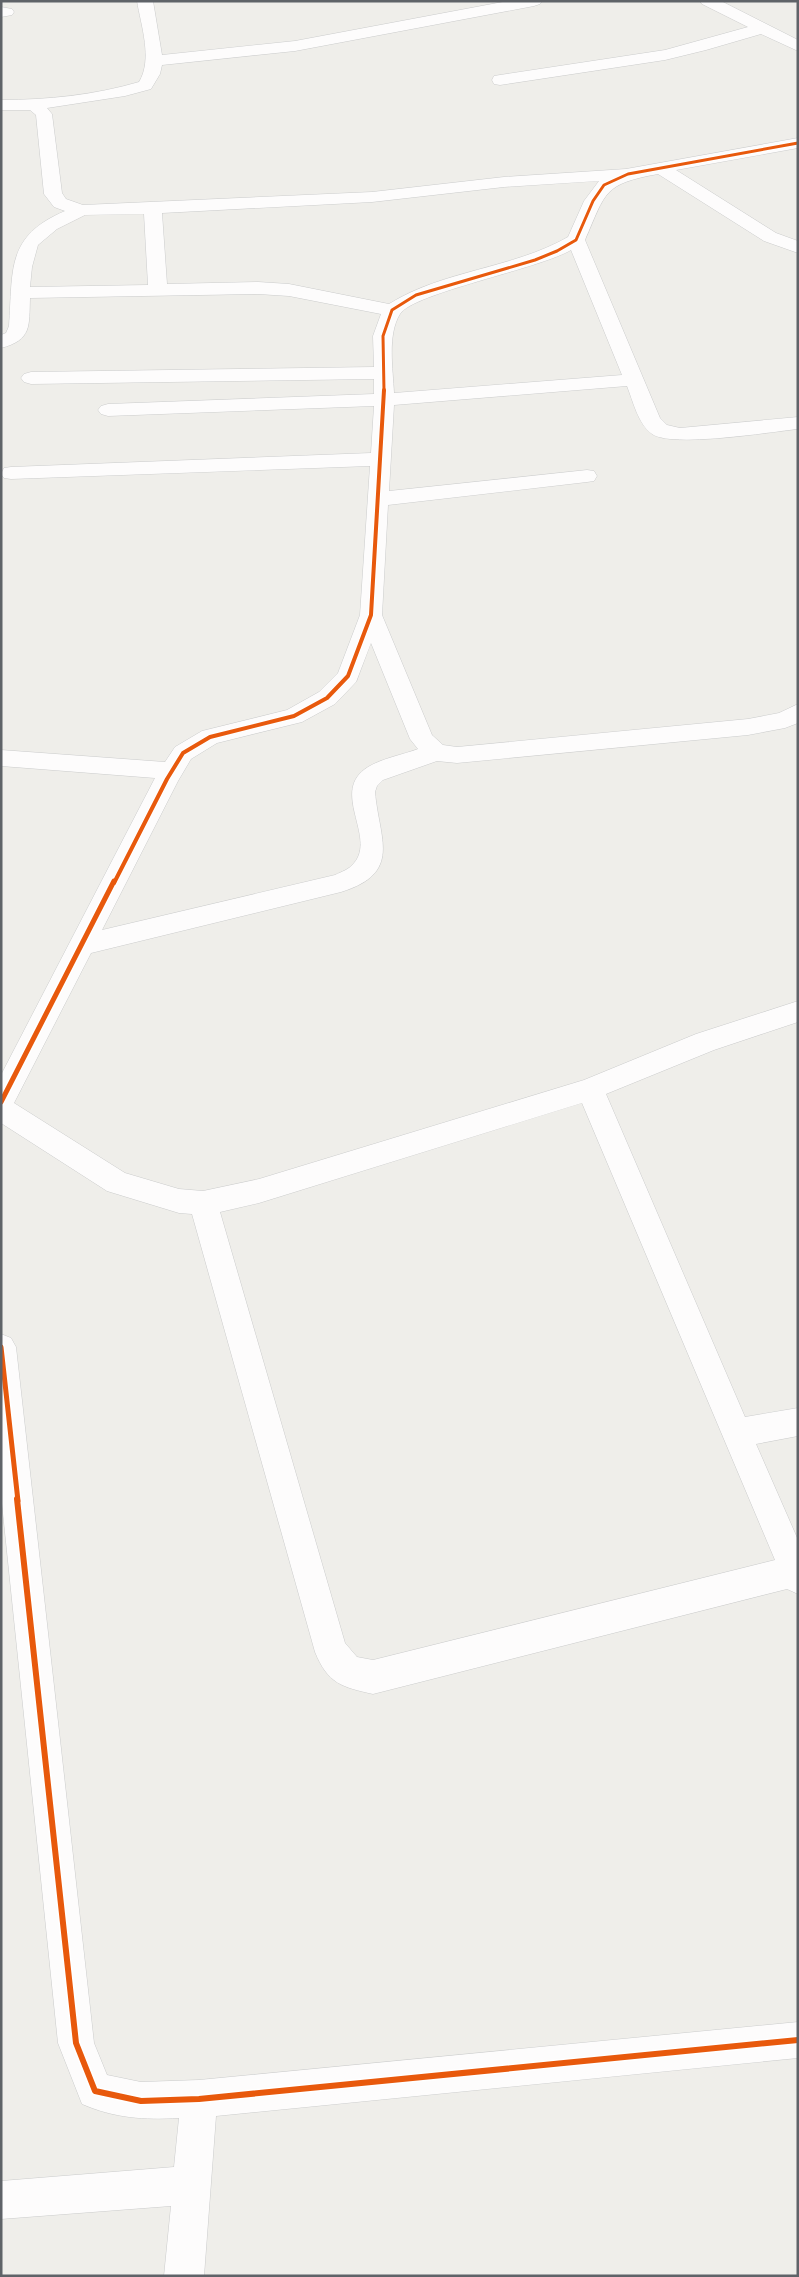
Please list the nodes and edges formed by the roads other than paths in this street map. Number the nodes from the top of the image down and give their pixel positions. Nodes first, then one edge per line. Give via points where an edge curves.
1 (145, 1) edge
2 (534, 1) edge
3 (708, 1) edge
4 (763, 28) junction
5 (798, 46) edge
6 (155, 61) junction
7 (500, 80) dead end
8 (1, 105) edge
9 (34, 105) junction
10 (798, 143) edge
11 (659, 167) junction
12 (628, 174) junction
13 (153, 208) junction
14 (82, 210) junction
15 (576, 240) junction
16 (798, 248) edge
17 (158, 290) junction
18 (22, 293) junction
19 (392, 310) junction
20 (1, 342) edge
21 (383, 373) junction
22 (31, 378) dead end
23 (634, 380) junction
24 (384, 400) junction
25 (108, 410) dead end
26 (798, 423) edge
27 (380, 459) junction
28 (11, 473) dead end
29 (587, 476) dead end
30 (378, 499) junction
31 (371, 615) junction
32 (798, 712) edge
33 (436, 752) junction
34 (1, 758) edge
35 (171, 771) junction
36 (81, 945) junction
37 (798, 1011) edge
38 (590, 1089) junction
39 (1, 1102) edge
40 (1, 1109) edge
41 (202, 1203) junction
42 (1, 1346) edge
43 (798, 1422) edge
44 (736, 1433) junction
45 (796, 1575) edge
46 (798, 2040) edge
47 (199, 2099) junction
48 (190, 2185) junction
49 (1, 2200) edge
50 (184, 2276) edge

1 - 6 street
2 - 6 street via 295,46
3 - 4 street
4 - 5 street
4 - 7 street via 665,55
6 - 9 street via 145,85
8 - 9 street
9 - 14 street via 44,114 54,194 60,203
10 - 11 street
11 - 12 street
11 - 16 street via 770,236
12 - 13 street via 504,182 372,197
12 - 15 street via 604,185 593,201
13 - 14 street
13 - 17 street
14 - 18 street via 33,238 26,252
15 - 19 street via 535,260 416,294
15 - 23 street
17 - 18 street
17 - 19 street via 289,290
18 - 20 street via 19,326 14,337
19 - 21 street via 383,336
21 - 22 street
21 - 24 street
23 - 24 street
23 - 26 street via 651,420 660,430 680,434
24 - 25 street
24 - 27 street
27 - 28 street
27 - 30 street
29 - 30 street
30 - 31 street
31 - 33 street via 422,739
31 - 35 street via 348,676 327,698 294,716 210,737 183,753
32 - 33 street via 786,720 748,727 458,755
33 - 36 street via 374,775 364,786 362,800 373,834 372,855 364,870 341,883
34 - 35 street
35 - 36 street
36 - 39 street
37 - 38 street via 705,1042
38 - 41 street via 259,1191
38 - 44 street
40 - 41 street via 117,1183 179,1201
41 - 45 street via 331,1652 348,1672 373,1677
42 - 47 street via 76,2043 95,2091 141,2101
43 - 44 street
44 - 45 street
46 - 47 street
47 - 48 street
48 - 49 street
48 - 50 street

